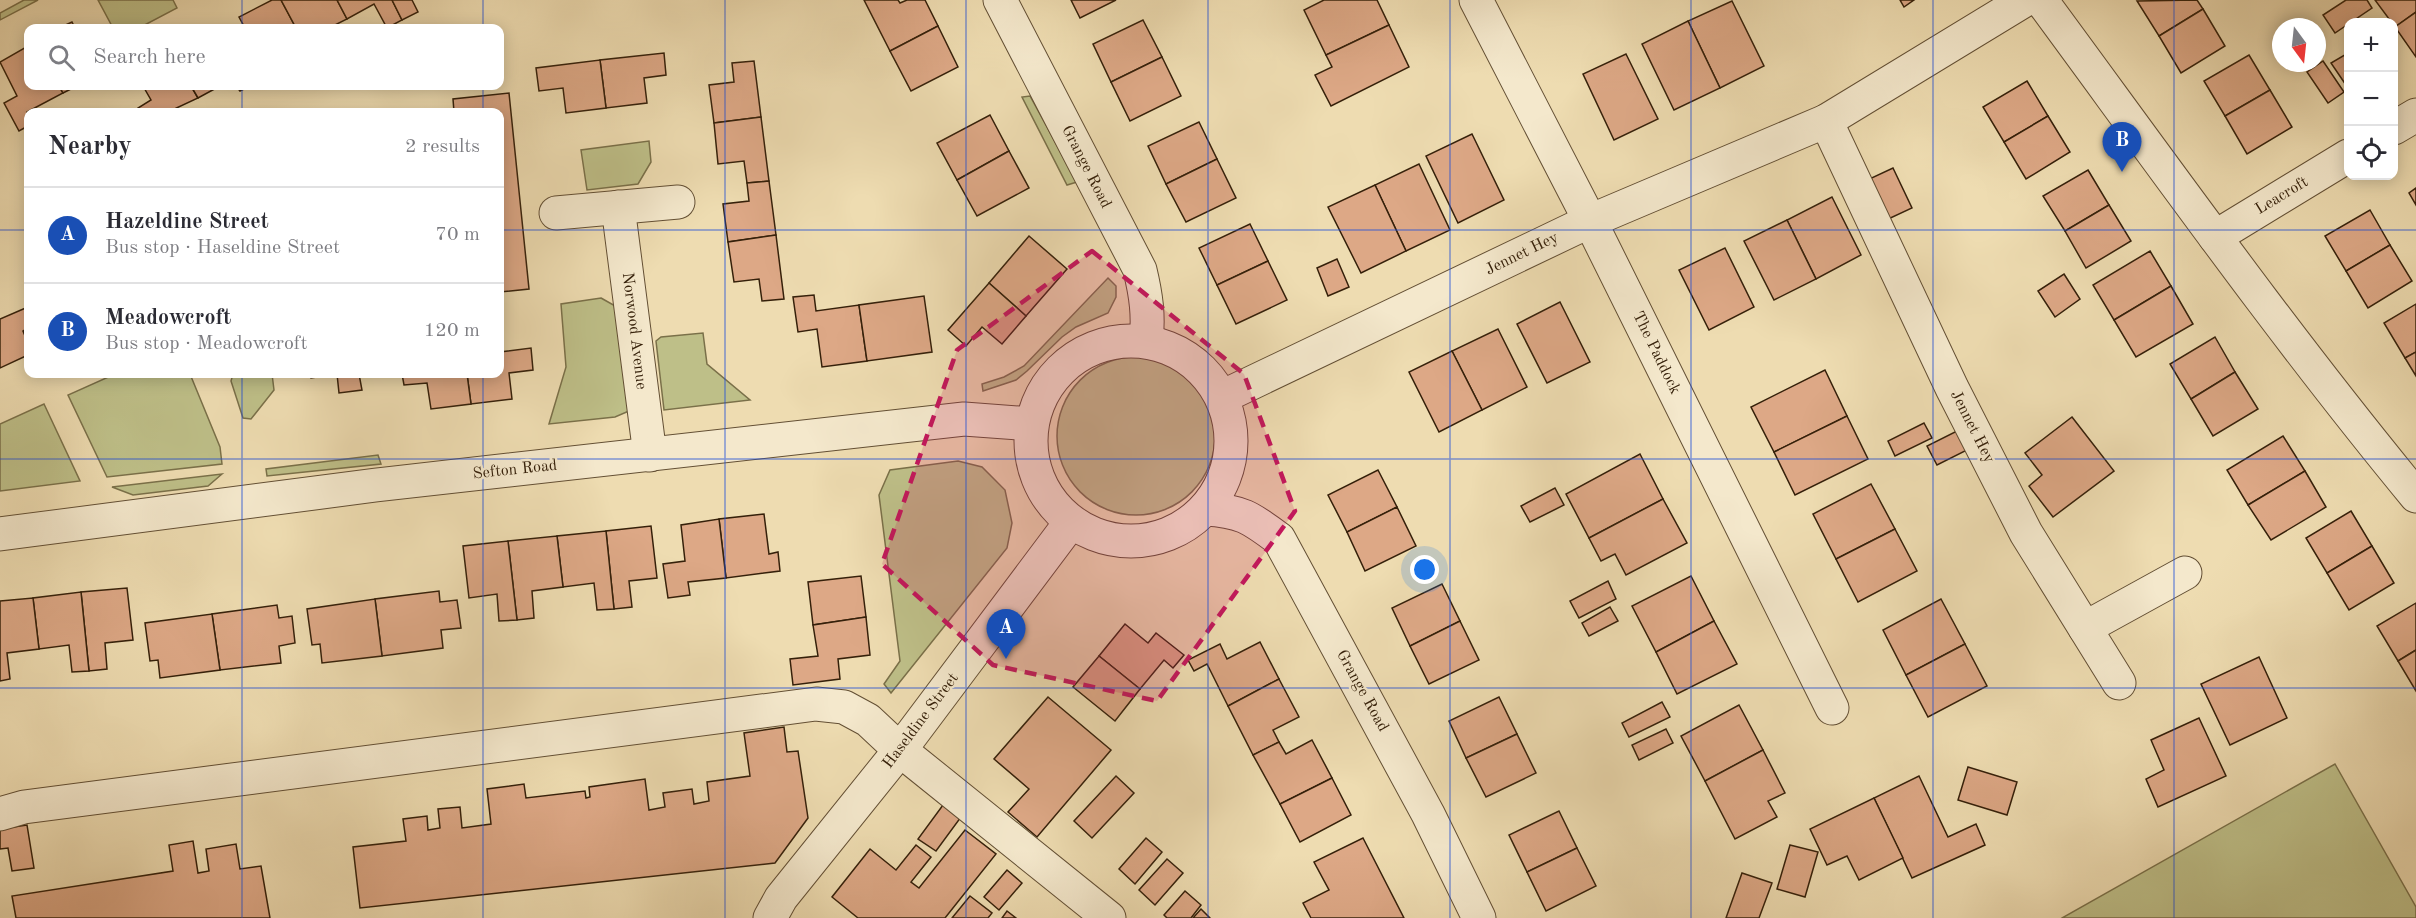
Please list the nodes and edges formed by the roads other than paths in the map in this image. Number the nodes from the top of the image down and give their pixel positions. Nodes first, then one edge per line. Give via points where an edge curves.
1 (1000, 0) edge
2 (1476, 0) edge
3 (2025, 0) edge
4 (2041, 0) edge
5 (2416, 115) edge
6 (1826, 121) junction
7 (2397, 126) edge
8 (2344, 159) edge
9 (678, 202) dead end
10 (618, 207) junction
11 (556, 213) dead end
12 (1590, 221) junction
13 (2215, 237) junction
14 (1146, 341) junction
15 (1222, 397) junction
16 (1031, 424) junction
17 (650, 455) junction
18 (2416, 496) edge
19 (1205, 509) junction
20 (1071, 522) junction
21 (0, 534) edge
22 (2185, 573) dead end
23 (2085, 628) junction
24 (2119, 683) dead end
25 (1832, 708) dead end
26 (900, 750) junction
27 (0, 814) edge
28 (770, 918) edge
29 (1109, 918) edge
30 (1479, 918) edge

1 - 14 street, Grange Road via 1140,270 1147,298
2 - 12 street, The Paddock
3 - 6 street, Jennet Hey
4 - 13 street
5 - 7 street
6 - 12 street, Jennet Hey
6 - 23 street, Jennet Hey via 1962,409 2026,533
8 - 13 street, Leacroft
9 - 10 street
10 - 11 street
10 - 17 street, Norwood Avenue
12 - 15 street, Jennet Hey
12 - 25 street, The Paddock
13 - 18 street
14 - 15 street via 1177,351 1203,370
14 - 16 street via 1115,342 1085,351 1060,369 1041,394
15 - 19 street via 1230,419 1232,444 1220,489
16 - 17 street, Sefton Road via 964,419
16 - 20 street via 1030,451 1037,479 1051,503
17 - 21 street, Sefton Road via 376,485
19 - 20 street via 1183,528 1155,539 1126,542 1097,536
19 - 30 street, Grange Road via 1240,513 1279,539 1428,814
20 - 26 street, Haseldine Street
22 - 23 street
23 - 24 street, Jennet Hey
26 - 27 street via 868,720 844,707 816,704 24,807
26 - 28 street, Haseldine Street via 781,898
26 - 29 street

